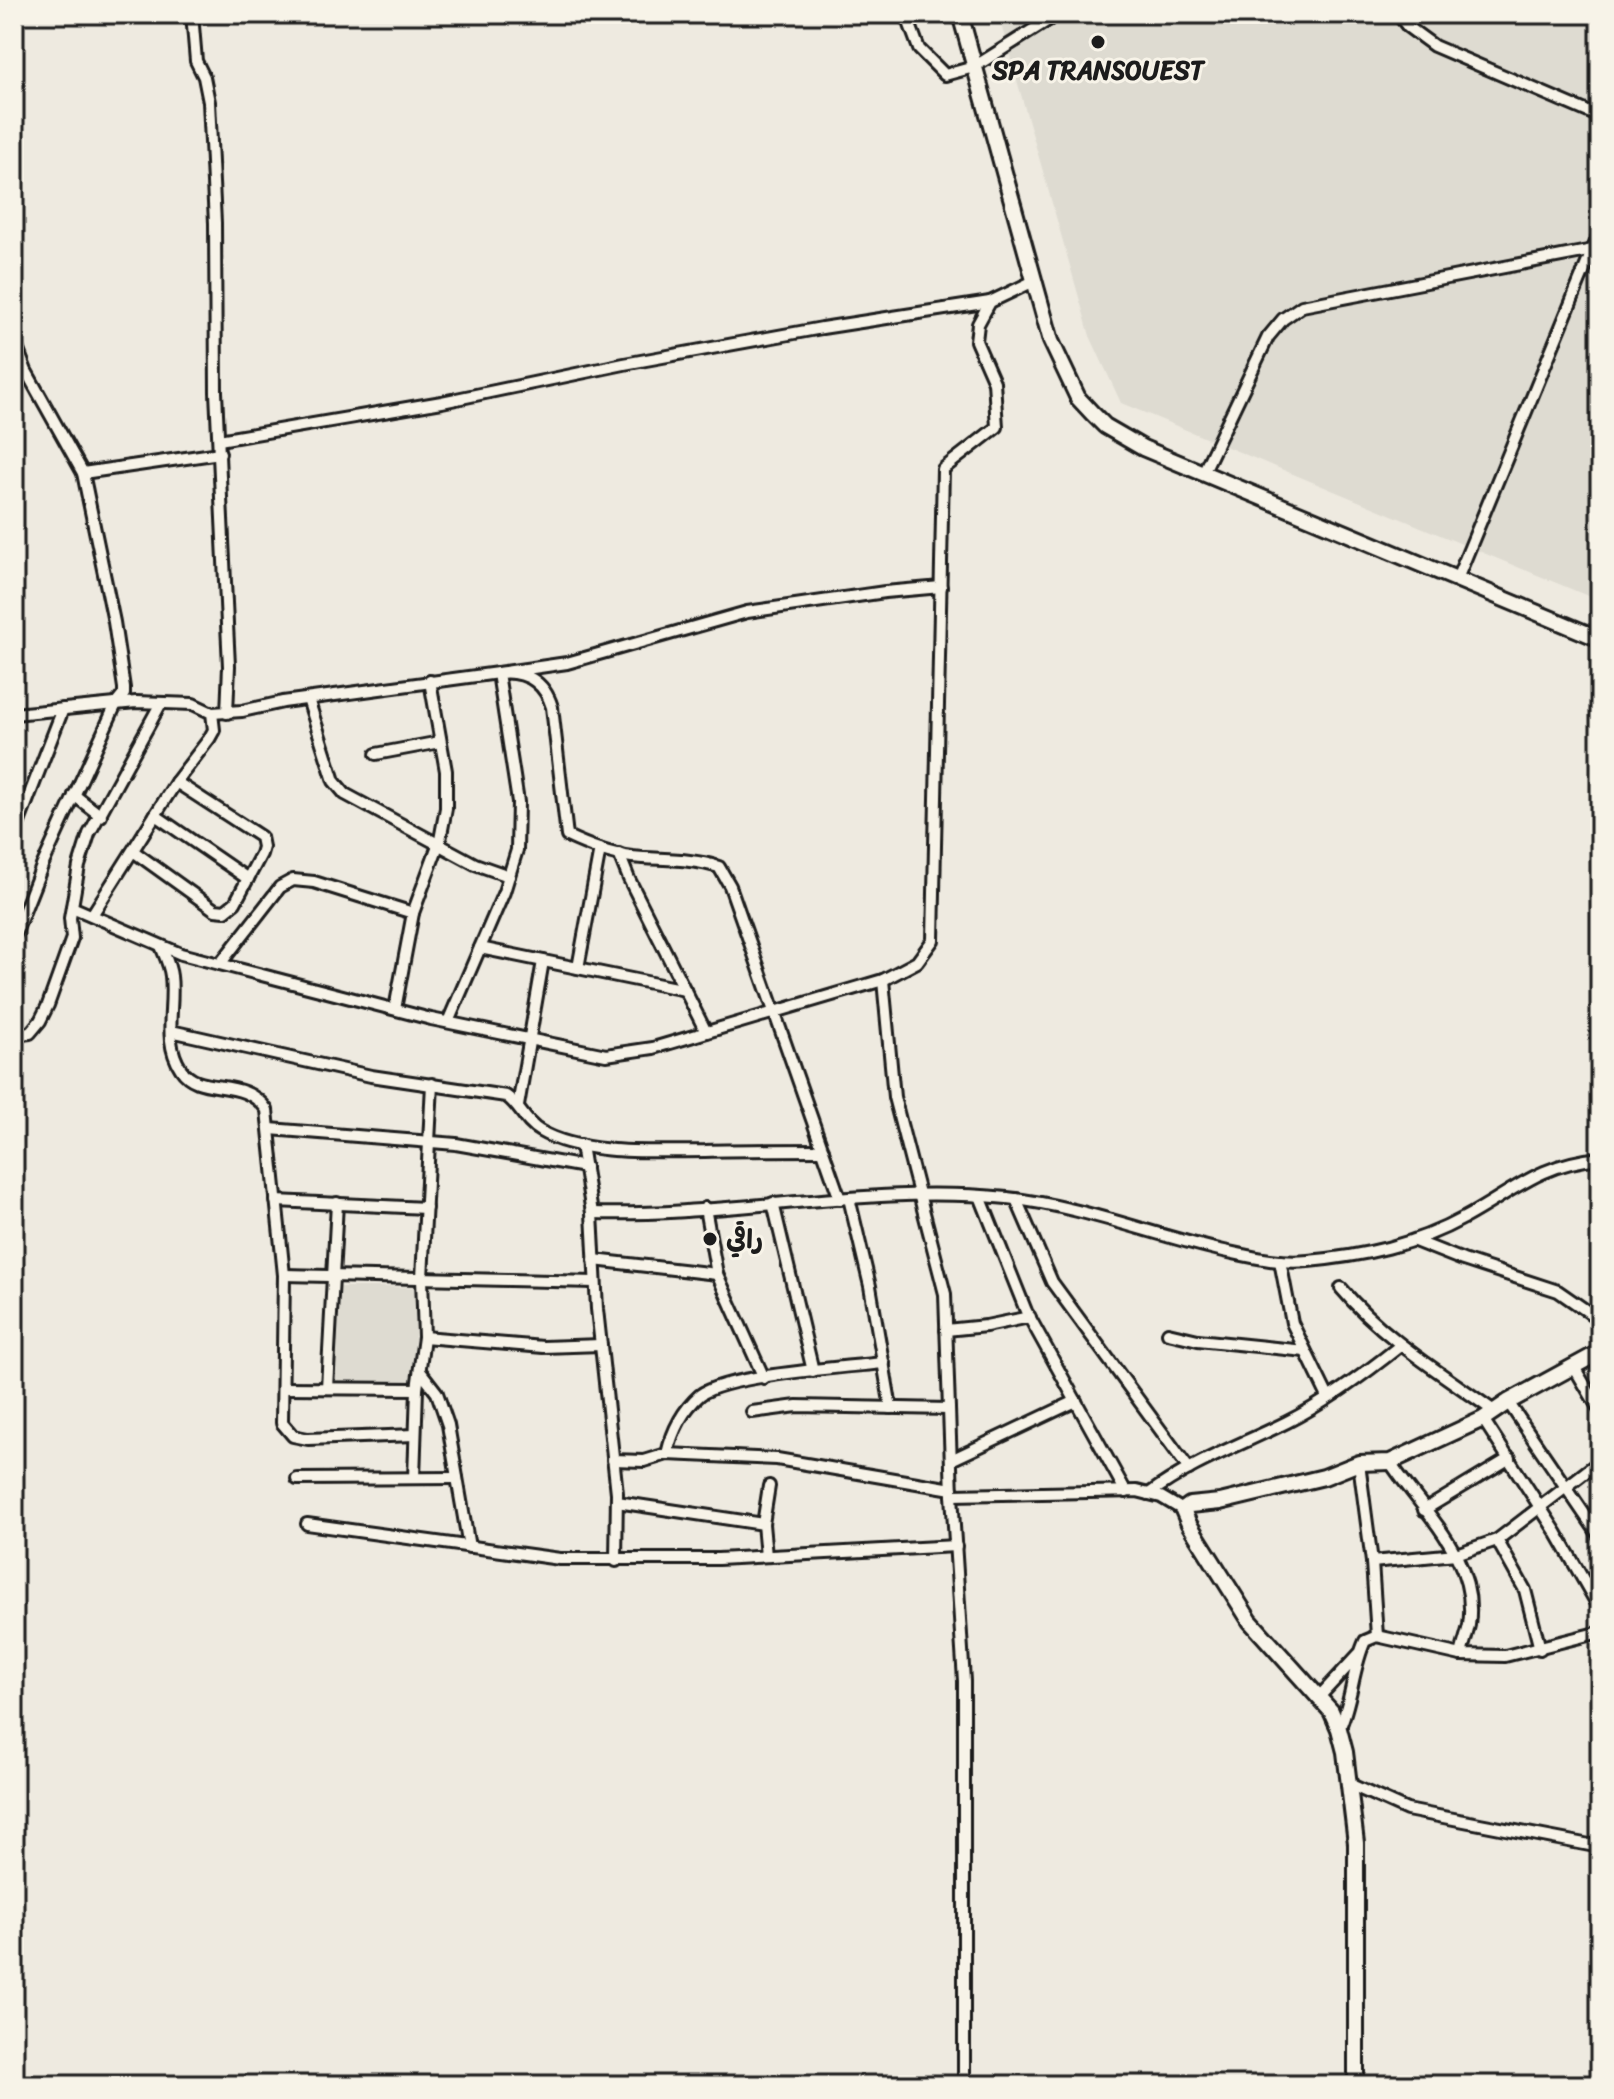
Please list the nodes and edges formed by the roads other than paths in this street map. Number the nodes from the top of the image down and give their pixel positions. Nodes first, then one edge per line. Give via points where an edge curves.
1 (192, 14) edge
2 (906, 14) edge
3 (960, 14) edge
4 (1058, 14) edge
5 (1398, 14) edge
6 (974, 67) junction
7 (1600, 117) edge
8 (1600, 232) edge
9 (1593, 250) junction
10 (1034, 281) junction
11 (990, 302) junction
12 (14, 340) edge
13 (219, 440) junction
14 (220, 453) junction
15 (83, 473) junction
16 (1203, 473) junction
17 (1457, 579) junction
18 (941, 587) junction
19 (1600, 639) edge
20 (498, 673) junction
21 (430, 681) junction
22 (308, 699) junction
23 (161, 703) junction
24 (116, 704) junction
25 (63, 709) junction
26 (212, 713) junction
27 (227, 713) junction
28 (14, 714) edge
29 (440, 742) junction
30 (376, 754) dead end
31 (176, 782) junction
32 (74, 795) junction
33 (155, 815) junction
34 (101, 816) junction
35 (14, 835) edge
36 (438, 845) junction
37 (600, 849) junction
38 (133, 851) junction
39 (619, 854) junction
40 (509, 876) junction
41 (248, 879) junction
42 (72, 907) junction
43 (413, 913) junction
44 (92, 915) junction
45 (14, 937) edge
46 (161, 946) junction
47 (480, 948) junction
48 (543, 961) junction
49 (220, 964) junction
50 (578, 968) junction
51 (883, 980) junction
52 (685, 990) junction
53 (395, 1009) junction
54 (775, 1012) junction
55 (448, 1022) junction
56 (171, 1031) junction
57 (706, 1032) junction
58 (14, 1035) edge
59 (529, 1039) junction
60 (432, 1084) junction
61 (518, 1106) junction
62 (270, 1129) junction
63 (429, 1143) junction
64 (581, 1145) junction
65 (823, 1150) junction
66 (1600, 1158) edge
67 (585, 1167) junction
68 (918, 1193) junction
69 (980, 1196) junction
70 (845, 1199) junction
71 (1016, 1199) junction
72 (276, 1201) junction
73 (337, 1203) junction
74 (773, 1203) junction
75 (426, 1208) junction
76 (705, 1208) junction
77 (592, 1213) junction
78 (1415, 1241) junction
79 (594, 1260) junction
80 (1280, 1261) junction
81 (717, 1274) junction
82 (284, 1275) junction
83 (333, 1276) junction
84 (422, 1278) junction
85 (595, 1282) junction
86 (1341, 1288) dead end
87 (1030, 1317) junction
88 (1600, 1320) edge
89 (946, 1330) junction
90 (1168, 1333) dead end
91 (424, 1337) junction
92 (601, 1345) junction
93 (1401, 1345) junction
94 (1305, 1351) junction
95 (1600, 1352) edge
96 (884, 1363) junction
97 (1574, 1367) junction
98 (420, 1371) junction
99 (813, 1371) junction
100 (764, 1378) junction
101 (283, 1388) junction
102 (327, 1388) junction
103 (417, 1389) junction
104 (1328, 1397) junction
105 (1076, 1401) junction
106 (1508, 1402) junction
107 (891, 1408) junction
108 (949, 1409) junction
109 (1600, 1411) edge
110 (752, 1412) dead end
111 (1488, 1415) junction
112 (415, 1435) junction
113 (667, 1454) junction
114 (1510, 1458) junction
115 (613, 1460) junction
116 (951, 1460) junction
117 (1600, 1461) edge
118 (1390, 1462) junction
119 (1359, 1463) junction
120 (1189, 1469) junction
121 (414, 1478) junction
122 (457, 1478) junction
123 (297, 1479) dead end
124 (769, 1486) dead end
125 (1567, 1486) junction
126 (952, 1492) junction
127 (1126, 1492) junction
128 (1149, 1494) junction
129 (617, 1502) junction
130 (1540, 1507) junction
131 (1183, 1510) junction
132 (1424, 1510) junction
133 (307, 1524) dead end
134 (763, 1524) junction
135 (1600, 1537) edge
136 (1497, 1540) junction
137 (956, 1546) junction
138 (469, 1547) junction
139 (1456, 1554) junction
140 (766, 1556) junction
141 (616, 1561) junction
142 (1372, 1562) junction
143 (1600, 1609) edge
144 (1600, 1632) edge
145 (1377, 1636) junction
146 (1540, 1649) junction
147 (1359, 1654) junction
148 (1461, 1655) junction
149 (1319, 1697) junction
150 (1339, 1729) junction
151 (1349, 1784) junction
152 (1600, 1847) edge
153 (964, 2085) edge
154 (1356, 2085) edge

1 - 13 street via 196,61 209,102
2 - 6 street via 919,49 936,69 945,75
3 - 6 street
4 - 6 street
5 - 7 street via 1434,46
6 - 10 street
8 - 9 street
9 - 16 street via 1302,306 1268,337
9 - 17 street
10 - 11 street
10 - 16 street via 1051,341 1078,398 1121,437
11 - 13 street via 822,328
11 - 18 street via 976,341 994,382 997,427 943,469
12 - 15 street
13 - 14 street
14 - 15 street
14 - 27 street
15 - 24 street via 124,688
16 - 17 street
17 - 19 street
18 - 20 street via 747,612 567,663
18 - 51 street via 933,940 917,962
20 - 21 street
20 - 37 street via 524,674 549,694 567,836
20 - 40 street via 518,802 517,850
21 - 22 street
21 - 29 street
22 - 27 street
22 - 36 street via 334,781 345,794
23 - 24 street
23 - 26 street via 193,704
23 - 34 street
24 - 25 street
24 - 32 street
25 - 28 street
25 - 35 street
26 - 27 street
26 - 31 street via 214,730
29 - 30 street
29 - 36 street via 446,808
31 - 33 street
31 - 41 street via 261,837 261,854
32 - 34 street
32 - 45 street
33 - 38 street
33 - 41 street
34 - 42 street via 89,834
36 - 40 street
36 - 43 street
37 - 39 street
37 - 50 street
38 - 41 street via 215,910 225,911 235,903
38 - 44 street
39 - 52 street
39 - 54 street via 719,867
40 - 47 street
42 - 44 street
42 - 58 street via 72,938 48,1005 30,1033
43 - 49 street via 293,880 280,887
43 - 53 street
44 - 46 street
46 - 49 street
46 - 56 street via 171,977
47 - 48 street
47 - 55 street
48 - 50 street
48 - 59 street
49 - 53 street
50 - 52 street
51 - 54 street
51 - 68 street via 894,1097
52 - 57 street
53 - 55 street
54 - 57 street
54 - 65 street
55 - 59 street
56 - 60 street via 371,1076
56 - 62 street via 182,1072 259,1097
57 - 59 street via 606,1055
59 - 61 street
60 - 61 street via 506,1096
60 - 63 street
61 - 64 street via 540,1131
62 - 63 street
62 - 72 street
63 - 67 street
63 - 75 street
64 - 65 street via 671,1151
64 - 67 street
65 - 70 street
66 - 78 street via 1571,1161 1526,1179
67 - 77 street
68 - 69 street
68 - 70 street
68 - 89 street via 945,1294
69 - 71 street
69 - 87 street
70 - 74 street
70 - 96 street via 870,1286
71 - 80 street
71 - 120 street via 1052,1282
72 - 73 street
72 - 82 street
73 - 75 street
73 - 83 street
74 - 76 street
74 - 99 street
75 - 84 street
76 - 77 street
76 - 81 street
77 - 79 street
78 - 80 street via 1359,1255
78 - 88 street via 1558,1291
79 - 81 street
79 - 85 street
80 - 94 street via 1292,1323
81 - 100 street
82 - 83 street
82 - 101 street
83 - 84 street
83 - 102 street
84 - 85 street
84 - 91 street
85 - 92 street
86 - 93 street
87 - 89 street
87 - 105 street
89 - 108 street
90 - 94 street
91 - 92 street via 543,1347
91 - 98 street
92 - 115 street
93 - 104 street
93 - 111 street
94 - 104 street
95 - 97 street
96 - 99 street
96 - 107 street
97 - 106 street
97 - 109 street
98 - 103 street
98 - 122 street via 437,1393
99 - 100 street
100 - 113 street via 702,1393 672,1433
101 - 102 street
101 - 112 street via 282,1423 293,1436
102 - 103 street
103 - 112 street
104 - 120 street
105 - 116 street
105 - 127 street
106 - 111 street
106 - 125 street
107 - 108 street
107 - 110 street via 797,1406
108 - 116 street
111 - 114 street
111 - 118 street
112 - 121 street
113 - 115 street via 644,1461
113 - 126 street via 777,1459
114 - 130 street
114 - 132 street
115 - 129 street
116 - 126 street
117 - 125 street
118 - 119 street
118 - 132 street
119 - 131 street via 1324,1477
119 - 142 street
120 - 128 street
121 - 122 street
121 - 123 street
122 - 138 street
124 - 134 street
125 - 130 street
125 - 135 street
126 - 127 street
126 - 137 street
127 - 128 street
128 - 131 street
129 - 134 street
129 - 141 street
130 - 136 street
130 - 143 street
131 - 149 street via 1250,1621
132 - 139 street
133 - 138 street
134 - 140 street
136 - 139 street
136 - 146 street via 1525,1590
137 - 140 street
137 - 153 street via 964,1681
138 - 141 street
139 - 142 street
139 - 148 street via 1469,1601
140 - 141 street
142 - 145 street
144 - 146 street
145 - 147 street via 1365,1641
145 - 148 street
146 - 148 street via 1505,1656
147 - 149 street
147 - 150 street
149 - 150 street
150 - 151 street
151 - 152 street via 1407,1810
151 - 154 street via 1356,1843

